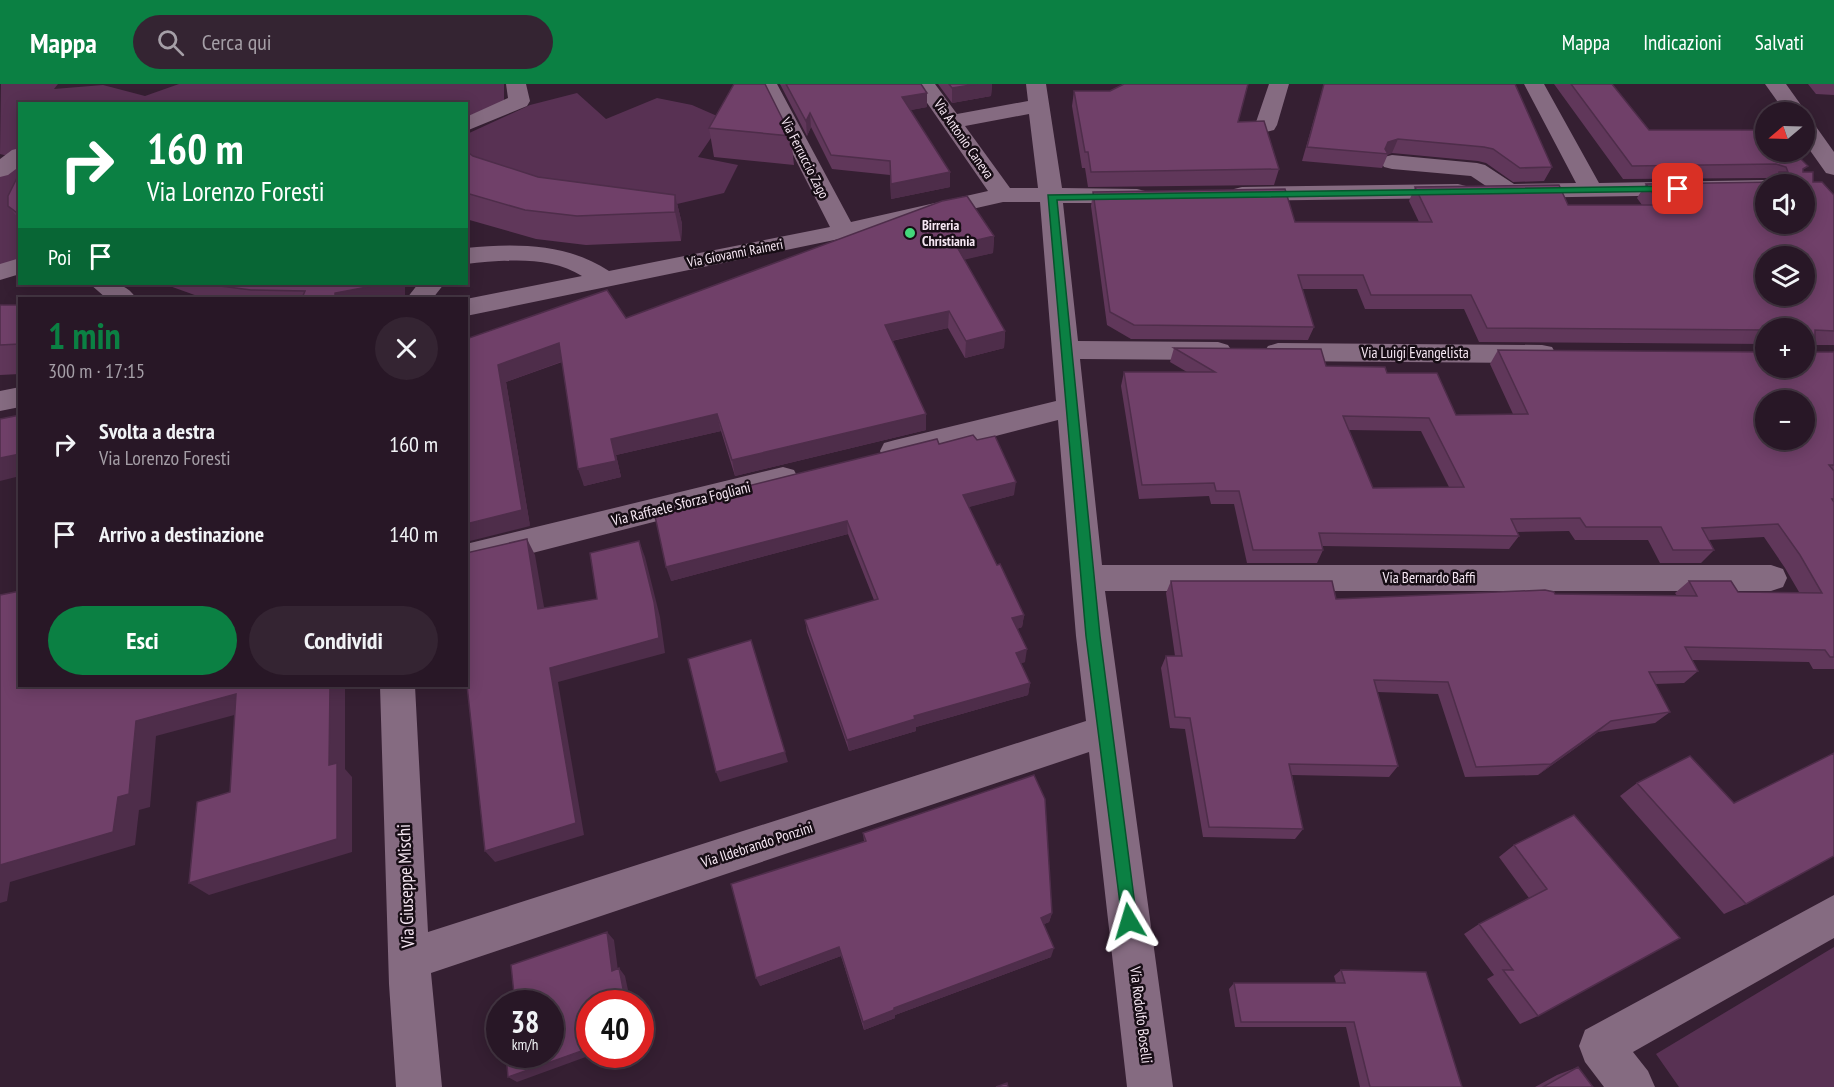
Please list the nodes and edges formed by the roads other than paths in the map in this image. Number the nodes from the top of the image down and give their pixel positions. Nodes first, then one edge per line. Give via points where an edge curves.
1 (516, 84) edge
2 (767, 84) edge
3 (924, 84) edge
4 (1279, 84) edge
5 (1534, 84) edge
6 (1775, 84) edge
7 (1042, 91) edge
8 (1788, 102) edge
9 (951, 122) junction
10 (468, 124) edge
11 (1266, 125) edge
12 (1815, 148) edge
13 (1392, 162) edge
14 (1831, 180) edge
15 (1755, 187) edge
16 (1591, 190) junction
17 (1509, 191) junction
18 (1003, 195) junction
19 (1157, 195) edge
20 (1216, 195) edge
21 (1052, 197) junction
22 (844, 231) junction
23 (468, 256) edge
24 (18, 268) edge
25 (0, 272) edge
26 (605, 280) junction
27 (104, 285) edge
28 (430, 285) edge
29 (122, 297) edge
30 (421, 297) edge
31 (468, 308) edge
32 (1065, 350) junction
33 (1564, 354) edge
34 (18, 397) edge
35 (0, 401) edge
36 (1071, 407) junction
37 (873, 456) edge
38 (815, 470) edge
39 (468, 557) edge
40 (1087, 578) junction
41 (1771, 578) dead end
42 (397, 687) edge
43 (1104, 732) junction
44 (1834, 915) edge
45 (409, 959) junction
46 (419, 1087) edge
47 (1150, 1087) edge
48 (1632, 1087) edge

1 - 10 street via 519,101
2 - 22 street, Via Ferruccio Zago
3 - 9 street, Via Antonio Caneva
4 - 11 street
5 - 16 street
6 - 8 street
7 - 9 street
7 - 21 street, Via Rodolfo Boselli
9 - 18 street, Via Antonio Caneva
12 - 14 street
13 - 17 street via 1477,170
15 - 16 street
16 - 17 street
17 - 20 street
18 - 21 street, Via Giovanni Raineri
18 - 22 street, Via Giovanni Raineri
19 - 21 street, Via Giovanni Raineri
21 - 32 street, Via Rodolfo Boselli
22 - 26 street, Via Giovanni Raineri
23 - 26 street via 532,254 576,263
24 - 25 street
26 - 31 street, Via Giovanni Raineri
27 - 29 street
28 - 30 street
32 - 33 street, Via Luigi Evangelista
32 - 36 street, Via Rodolfo Boselli
34 - 35 street
36 - 37 street
36 - 40 street, Via Rodolfo Boselli
38 - 39 street, Via Raffaele Sforza Fogliani
40 - 41 street, Via Bernardo Baffi
40 - 43 street, Via Rodolfo Boselli
42 - 45 street, Via Giuseppe Mischi
43 - 45 street, Via Ildebrando Ponzini
43 - 47 street, Via Rodolfo Boselli
44 - 48 street via 1601,1046
45 - 46 street, Via Giuseppe Mischi

